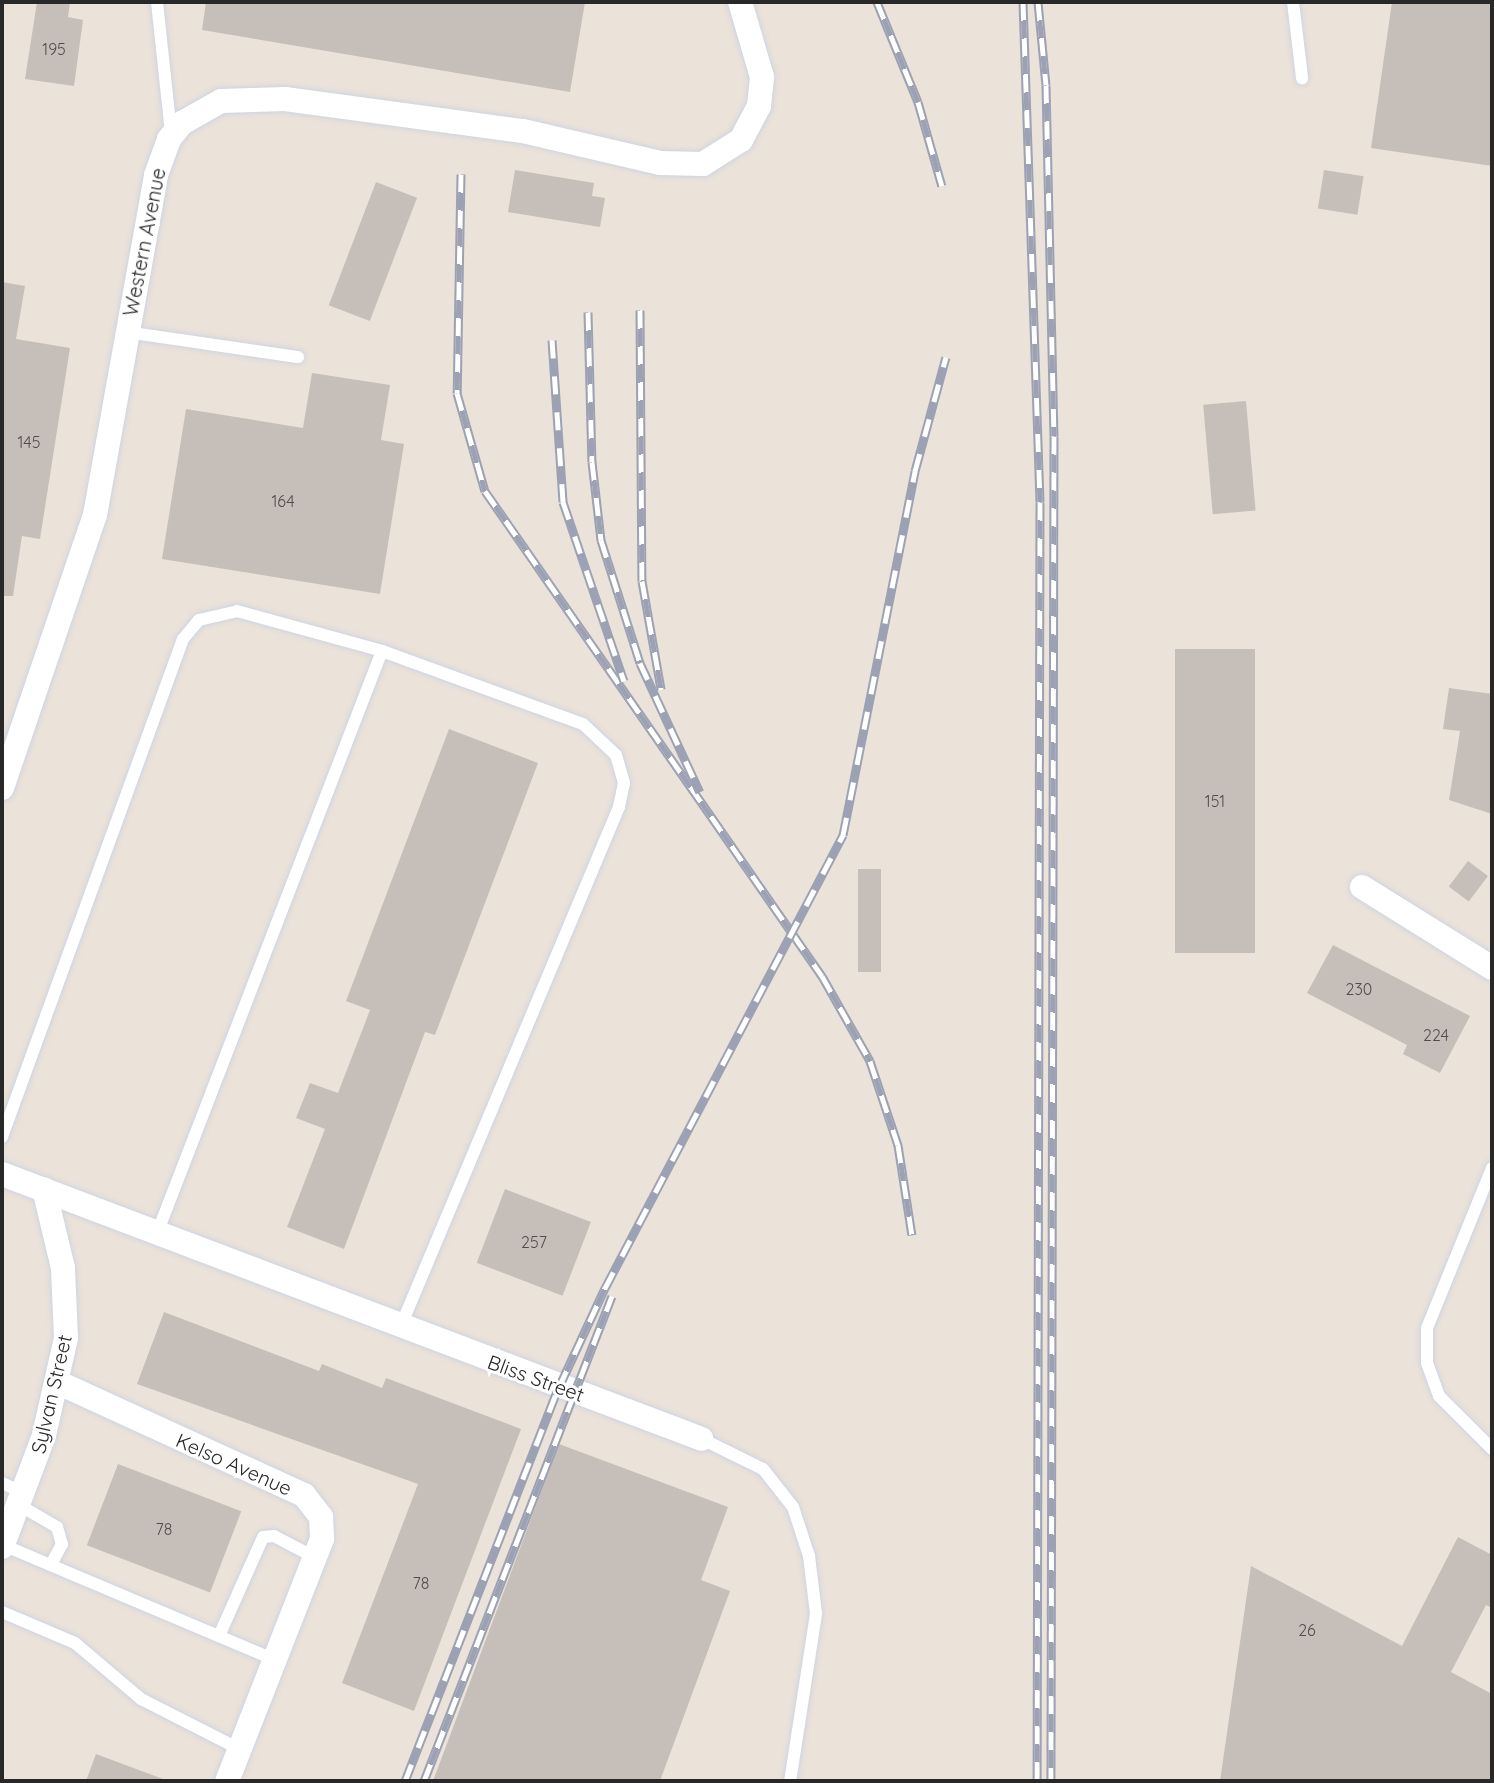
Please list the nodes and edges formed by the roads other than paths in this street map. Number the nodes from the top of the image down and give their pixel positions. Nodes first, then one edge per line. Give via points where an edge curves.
1 (157, 2) edge
2 (740, 2) edge
3 (1293, 2) edge
4 (1302, 78) dead end
5 (171, 136) junction
6 (126, 332) junction
7 (298, 357) dead end
8 (382, 651) junction
9 (2, 788) edge
10 (1362, 887) dead end
11 (1492, 968) edge
12 (2, 1137) edge
13 (1492, 1168) edge
14 (2, 1174) edge
15 (44, 1189) junction
16 (156, 1236) junction
17 (400, 1328) junction
18 (57, 1382) junction
19 (702, 1439) joint
20 (1492, 1449) edge
21 (15, 1494) edge
22 (2, 1546) edge
23 (314, 1557) junction
24 (51, 1565) junction
25 (2, 1612) edge
26 (219, 1636) junction
27 (273, 1659) junction
28 (239, 1749) junction
29 (227, 1781) edge
30 (790, 1781) edge

1 - 5 lane
2 - 5 street via 762,85 755,119 722,157 692,165 523,131 260,98 210,105
3 - 4 lane
5 - 6 street, Western Avenue via 156,175
6 - 7 lane
6 - 9 street, Western Avenue via 95,515
8 - 12 lane via 237,611 199,620 183,639
8 - 16 lane
8 - 17 lane via 583,724 616,755 624,783
10 - 11 street
13 - 20 lane via 1427,1328 1427,1363 1439,1396
14 - 15 street, Bliss Street
15 - 16 street, Bliss Street
15 - 18 street, Sylvan Street via 67,1301
16 - 17 street, Bliss Street
17 - 19 street, Bliss Street
18 - 21 street, Sylvan Street
18 - 23 street, Kelso Avenue via 304,1495 321,1517 322,1539
19 - 30 lane, Bliss Street via 763,1469 793,1507 809,1556 816,1614
21 - 22 street, Sylvan Street
21 - 24 lane via 57,1527 62,1544
22 - 24 lane
23 - 26 lane via 274,1536 263,1537
23 - 27 street, Kelso Avenue
24 - 26 lane
25 - 28 lane via 75,1643 141,1699
26 - 27 lane
27 - 28 street, Kelso Avenue
28 - 29 street, Kelso Avenue

